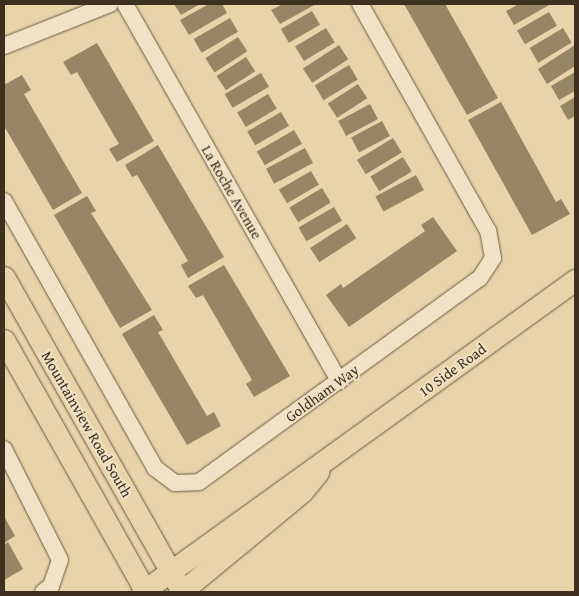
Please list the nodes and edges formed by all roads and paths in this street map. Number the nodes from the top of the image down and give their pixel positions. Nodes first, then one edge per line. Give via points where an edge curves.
1 (110, 4) edge
2 (125, 4) edge
3 (360, 4) edge
4 (4, 46) edge
5 (4, 201) edge
6 (4, 277) edge
7 (575, 280) edge
8 (4, 340) edge
9 (339, 381) junction
10 (4, 449) edge
11 (328, 459) junction
12 (171, 571) junction
13 (43, 592) edge
14 (144, 592) edge
15 (182, 592) edge

1 - 4 street
2 - 9 street, La Roche Avenue
3 - 9 street, Goldham Way via 488,231 494,251 480,278
5 - 9 street, Goldham Way via 155,468 168,480 199,482
6 - 12 main road, Mountainview Road South
7 - 11 main road, 10 Side Road
8 - 14 main road, Mountainview Road South
10 - 13 street via 60,560 51,586
11 - 12 main road, 10 Side Road
11 - 15 main road, 10 Side Road via 302,492
12 - 14 main road, 10 Side Road
12 - 15 main road, Mountainview Road South

